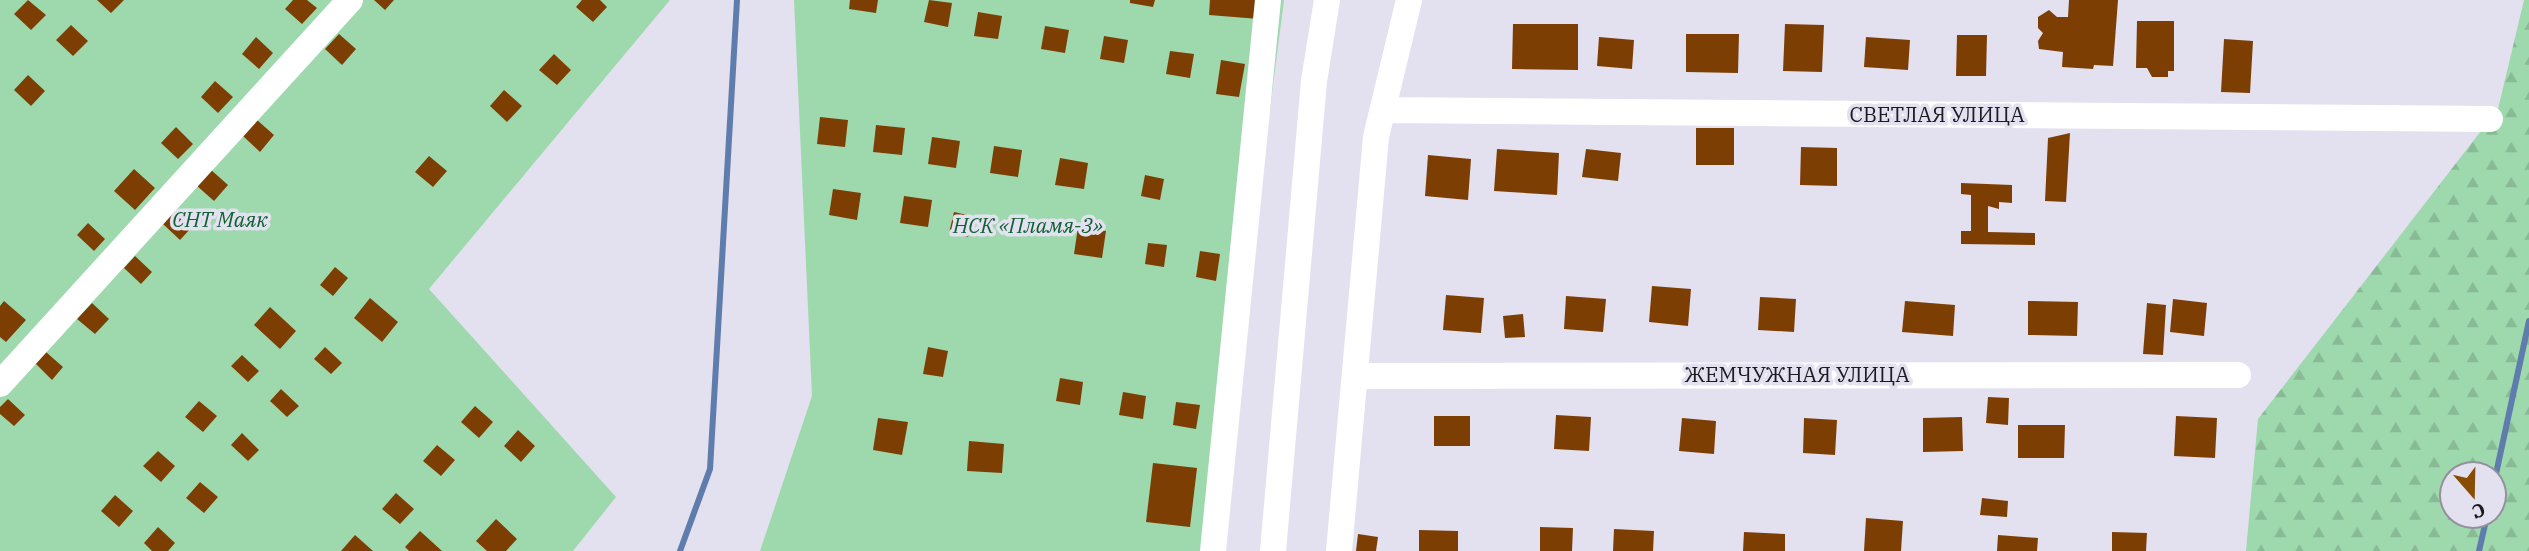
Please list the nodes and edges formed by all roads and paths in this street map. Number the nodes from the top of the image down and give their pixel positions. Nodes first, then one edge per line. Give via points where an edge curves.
1 (350, 0) edge
2 (1268, 0) edge
3 (1328, 0) edge
4 (1409, 0) edge
5 (1385, 110) junction
6 (2490, 119) dead end
7 (2238, 375) dead end
8 (1355, 376) junction
9 (0, 384) edge
10 (1213, 551) edge
11 (1273, 551) edge
12 (1339, 551) edge

1 - 9 street
2 - 10 street
3 - 11 street via 1314,81
4 - 5 street
5 - 6 street, СВЕТЛАЯ УЛИЦА
5 - 8 street via 1376,136
7 - 8 street, ЖЕМЧУЖНАЯ УЛИЦА
8 - 12 street

